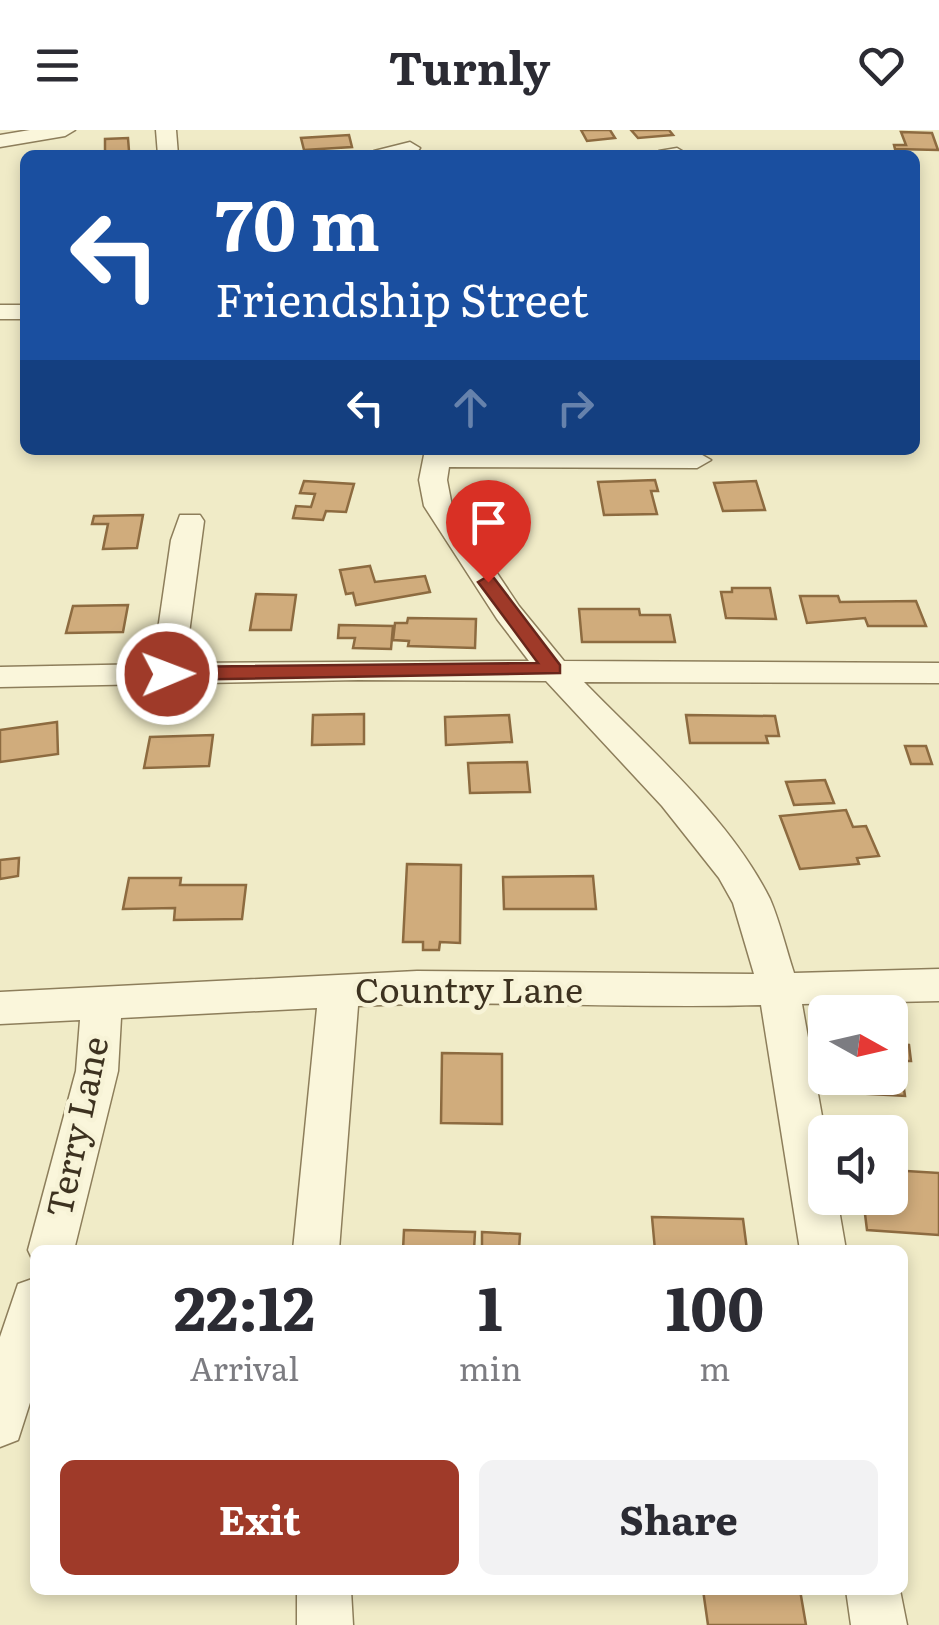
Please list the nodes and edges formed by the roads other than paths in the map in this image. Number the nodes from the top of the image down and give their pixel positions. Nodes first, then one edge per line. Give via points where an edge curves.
1 (64, 130) edge
2 (0, 141) edge
3 (410, 148) dead end
4 (402, 150) edge
5 (438, 455) edge
6 (697, 460) dead end
7 (190, 521) dead end
8 (553, 669) junction
9 (939, 673) edge
10 (167, 674) junction
11 (0, 677) edge
12 (939, 984) edge
13 (339, 990) junction
14 (778, 990) junction
15 (102, 1003) junction
16 (0, 1008) edge
17 (51, 1245) edge
18 (316, 1245) edge
19 (822, 1245) edge
20 (30, 1317) edge
21 (0, 1422) edge
22 (324, 1595) edge
23 (874, 1595) edge
24 (325, 1625) edge
25 (879, 1625) edge

1 - 2 street
3 - 4 street
5 - 6 street
5 - 8 street via 438,506
7 - 10 street
8 - 9 street
8 - 10 street
8 - 14 street via 675,797 732,868 752,902
10 - 11 street
12 - 14 street, Country Lane
13 - 14 street, Country Lane
13 - 15 street, Country Lane
13 - 18 street
14 - 19 street
15 - 16 street, Country Lane
15 - 17 street, Terry Lane via 94,1087
20 - 21 street
22 - 24 street
23 - 25 street

